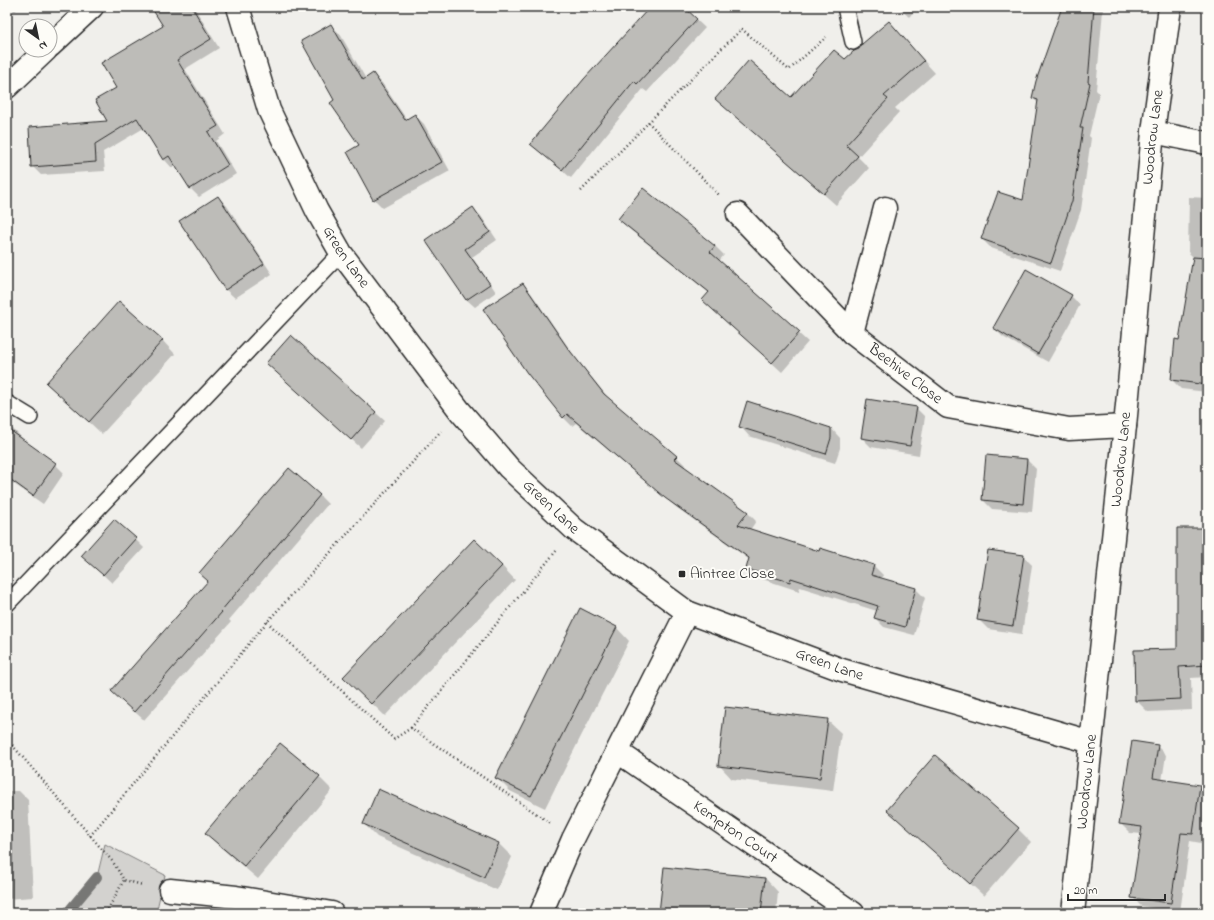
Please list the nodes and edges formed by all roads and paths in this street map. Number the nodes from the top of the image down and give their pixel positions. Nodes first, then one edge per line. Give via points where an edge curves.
1 (92, 7) edge
2 (238, 7) edge
3 (1170, 7) edge
4 (846, 13) edge
5 (58, 39) edge
6 (853, 42) dead end
7 (38, 58) edge
8 (7, 87) edge
9 (648, 122) junction
10 (1153, 132) junction
11 (1207, 143) edge
12 (581, 191) dead end
13 (885, 208) dead end
14 (738, 214) joint
15 (342, 253) junction
16 (852, 333) junction
17 (7, 403) edge
18 (460, 411) junction
19 (30, 417) dead end
20 (1125, 426) junction
21 (574, 530) junction
22 (7, 604) edge
23 (687, 612) junction
24 (267, 622) junction
25 (411, 728) junction
26 (7, 739) edge
27 (1091, 742) junction
28 (618, 752) junction
29 (90, 836) junction
30 (573, 839) junction
31 (170, 890) dead end
32 (106, 913) edge
33 (332, 913) edge
34 (541, 913) edge
35 (853, 913) edge
36 (1072, 913) edge

1 - 5 street
2 - 15 street, Green Lane via 268,110 317,210
3 - 10 street, Woodrow Lane
4 - 6 lane
4 - 9 path via 789,70 742,29
7 - 8 street
9 - 12 path
9 - 14 path
10 - 11 street
10 - 20 street, Woodrow Lane
13 - 16 street
14 - 16 street, Beehive Close
15 - 18 street, Green Lane
15 - 22 lane
16 - 20 street, Beehive Close via 948,407 1070,429
17 - 19 lane
18 - 21 street, Green Lane via 510,468
18 - 24 path
20 - 27 street, Woodrow Lane
21 - 23 street, Green Lane
21 - 25 path
23 - 27 street, Green Lane via 842,670
23 - 28 street
24 - 25 path via 394,739
24 - 29 path
25 - 30 path
26 - 29 path
27 - 36 street, Woodrow Lane
28 - 30 street
28 - 35 street, Kempton Court
29 - 32 path via 113,862 124,880
30 - 34 street
31 - 33 street via 236,897

